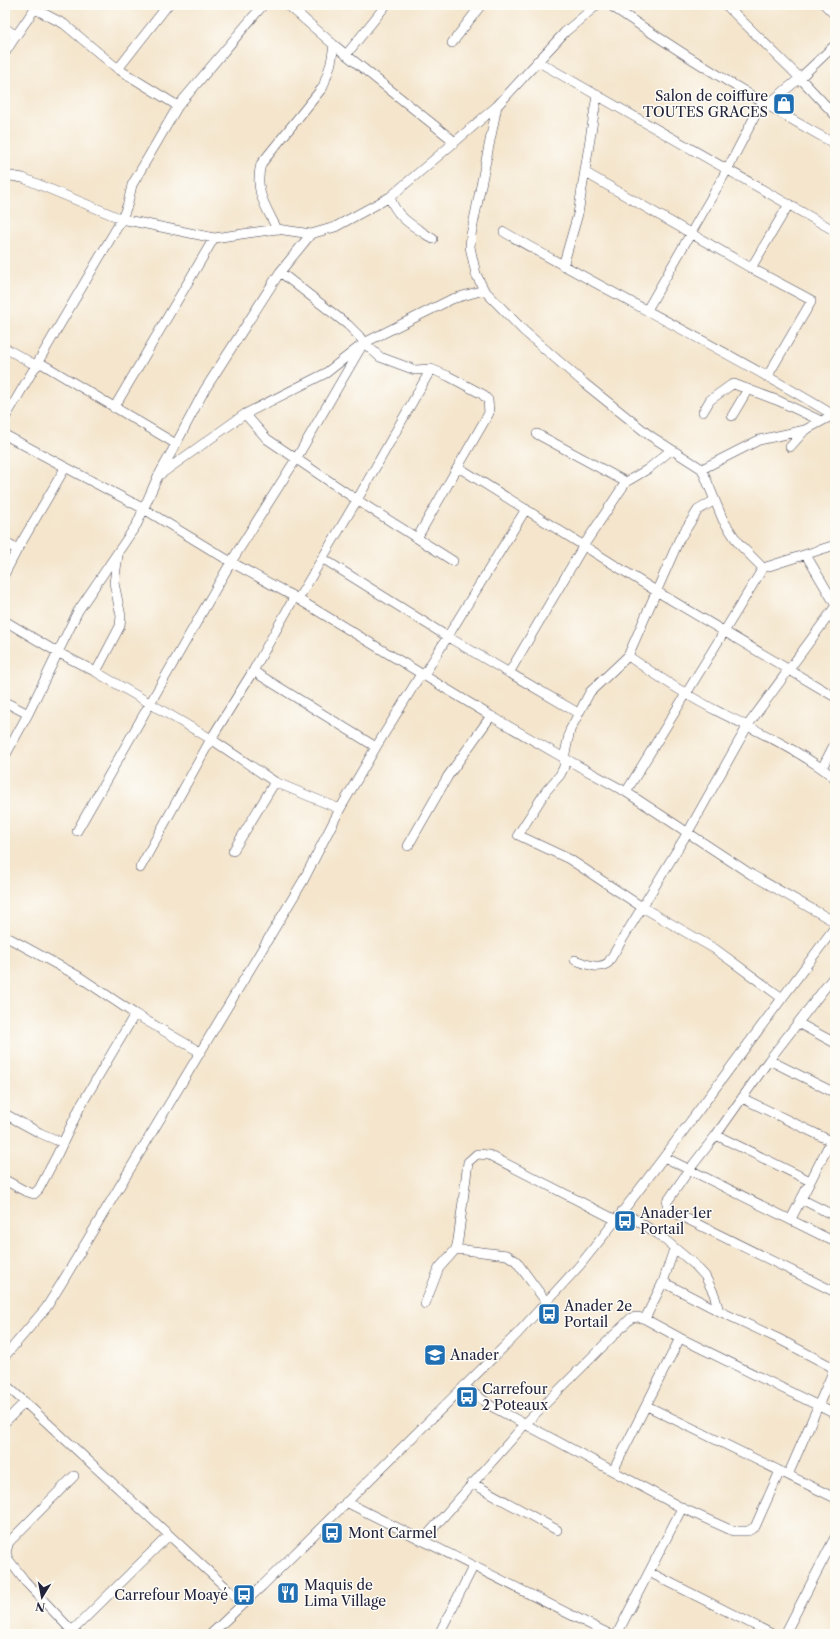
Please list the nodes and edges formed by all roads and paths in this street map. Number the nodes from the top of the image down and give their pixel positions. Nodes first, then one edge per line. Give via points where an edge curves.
1 (168, 5) edge
2 (263, 5) edge
3 (288, 5) edge
4 (386, 5) edge
5 (481, 5) edge
6 (597, 5) edge
7 (610, 5) edge
8 (726, 5) edge
9 (825, 5) edge
10 (36, 7) edge
11 (835, 15) edge
12 (5, 28) edge
13 (15, 35) junction
14 (452, 42) dead end
15 (334, 45) junction
16 (835, 45) edge
17 (5, 53) edge
18 (346, 55) junction
19 (537, 61) junction
20 (118, 69) junction
21 (800, 78) junction
22 (597, 95) junction
23 (178, 106) junction
24 (498, 106) junction
25 (765, 106) junction
26 (835, 115) edge
27 (455, 142) junction
28 (835, 144) edge
29 (727, 170) junction
30 (586, 173) junction
31 (5, 175) edge
32 (390, 197) junction
33 (789, 204) junction
34 (122, 219) junction
35 (278, 229) junction
36 (835, 231) edge
37 (504, 232) dead end
38 (691, 233) junction
39 (311, 234) junction
40 (214, 238) junction
41 (433, 239) dead end
42 (563, 266) junction
43 (751, 268) junction
44 (280, 272) junction
45 (484, 290) junction
46 (647, 310) junction
47 (364, 343) junction
48 (5, 348) edge
49 (38, 364) junction
50 (431, 369) junction
51 (767, 377) junction
52 (748, 389) junction
53 (114, 408) junction
54 (703, 412) dead end
55 (245, 414) junction
56 (834, 414) edge
57 (732, 416) dead end
58 (5, 418) edge
59 (821, 421) junction
60 (805, 430) junction
61 (537, 434) dead end
62 (5, 435) edge
63 (176, 444) junction
64 (790, 447) dead end
65 (671, 450) junction
66 (296, 459) junction
67 (458, 467) junction
68 (65, 468) junction
69 (702, 469) junction
70 (158, 476) junction
71 (626, 482) junction
72 (357, 500) junction
73 (715, 500) junction
74 (144, 509) junction
75 (526, 509) junction
76 (418, 538) junction
77 (5, 542) edge
78 (584, 545) junction
79 (835, 545) edge
80 (17, 550) junction
81 (118, 554) junction
82 (806, 555) junction
83 (322, 558) junction
84 (453, 561) dead end
85 (231, 562) junction
86 (763, 568) junction
87 (5, 573) edge
88 (656, 591) junction
89 (296, 599) junction
90 (835, 606) edge
91 (5, 621) edge
92 (724, 631) junction
93 (448, 637) junction
94 (57, 652) junction
95 (628, 656) junction
96 (789, 669) junction
97 (252, 671) junction
98 (96, 672) junction
99 (509, 673) junction
100 (423, 674) junction
101 (686, 694) junction
102 (835, 697) edge
103 (5, 702) edge
104 (151, 703) junction
105 (578, 713) junction
106 (28, 714) junction
107 (491, 716) junction
108 (748, 725) junction
109 (211, 738) junction
110 (835, 743) edge
111 (376, 746) junction
112 (5, 756) edge
113 (564, 758) junction
114 (822, 768) junction
115 (835, 778) edge
116 (275, 782) junction
117 (626, 792) junction
118 (340, 809) junction
119 (77, 830) dead end
120 (688, 832) junction
121 (408, 846) dead end
122 (233, 851) dead end
123 (140, 868) dead end
124 (642, 907) junction
125 (835, 922) edge
126 (835, 927) edge
127 (6, 940) edge
128 (575, 960) dead end
129 (835, 975) edge
130 (782, 998) junction
131 (135, 1014) junction
132 (798, 1023) junction
133 (834, 1040) edge
134 (200, 1052) junction
135 (769, 1060) junction
136 (835, 1093) edge
137 (742, 1098) junction
138 (5, 1114) edge
139 (716, 1135) junction
140 (833, 1137) edge
141 (63, 1142) junction
142 (664, 1157) junction
143 (689, 1170) junction
144 (5, 1180) edge
145 (810, 1181) junction
146 (801, 1199) junction
147 (622, 1211) junction
148 (835, 1216) edge
149 (791, 1219) junction
150 (616, 1220) junction
151 (835, 1242) edge
152 (456, 1249) junction
153 (674, 1249) junction
154 (663, 1282) junction
155 (835, 1292) edge
156 (547, 1303) junction
157 (425, 1304) dead end
158 (719, 1311) junction
159 (645, 1319) junction
160 (680, 1338) junction
161 (5, 1356) edge
162 (5, 1384) edge
163 (464, 1386) junction
164 (25, 1402) junction
165 (818, 1405) junction
166 (647, 1406) junction
167 (835, 1414) edge
168 (5, 1422) edge
169 (526, 1423) junction
170 (613, 1471) junction
171 (784, 1473) junction
172 (74, 1476) dead end
173 (472, 1483) junction
174 (835, 1498) edge
175 (346, 1502) junction
176 (682, 1508) junction
177 (557, 1530) dead end
178 (169, 1535) junction
179 (835, 1538) edge
180 (422, 1541) junction
181 (473, 1567) junction
182 (649, 1572) junction
183 (244, 1604) junction
184 (71, 1632) edge
185 (214, 1633) edge
186 (444, 1633) edge
187 (609, 1634) edge
188 (617, 1634) edge
189 (772, 1634) edge
190 (784, 1634) edge

1 - 20 street
2 - 23 street
3 - 15 street
4 - 18 street
5 - 14 street
6 - 19 street via 564,32
7 - 25 street
8 - 21 street
9 - 11 street
10 - 13 street
10 - 20 street via 73,30
12 - 13 street
13 - 17 street
15 - 18 street
15 - 35 street via 323,87 261,164 258,188
16 - 21 street
18 - 27 street
19 - 22 street
19 - 24 street
20 - 23 street
21 - 25 street
21 - 26 street
22 - 29 street
22 - 30 street
23 - 34 street via 132,185
24 - 27 street
24 - 45 street via 470,247 476,274
25 - 28 street
25 - 29 street via 756,114
27 - 32 street
29 - 33 street
29 - 38 street
30 - 38 street
30 - 42 street via 578,214
31 - 34 street via 23,178
32 - 39 street via 335,227
32 - 41 street via 393,207 400,215
33 - 36 street
33 - 43 street
34 - 40 street
34 - 49 street
35 - 39 street
35 - 40 street
37 - 42 street
38 - 43 street
38 - 46 street
39 - 44 street
40 - 53 street
42 - 46 street
43 - 51 street via 811,301
44 - 47 street via 348,325
44 - 63 street via 204,391
45 - 47 street via 452,299
45 - 65 street via 524,331 584,383
46 - 51 street
47 - 50 street via 380,357 394,363 415,370
47 - 55 street via 326,373
47 - 66 street
48 - 49 street
49 - 53 street
49 - 58 street
50 - 67 street via 482,394 490,405 489,412
50 - 72 street
51 - 56 street
52 - 54 street via 737,384 731,385 710,400
52 - 57 street
52 - 59 street
53 - 63 street
55 - 66 street via 267,439
55 - 70 street
56 - 59 street
59 - 60 street
60 - 64 street
60 - 69 street via 759,440
61 - 71 street
62 - 68 street
63 - 70 street
65 - 69 street
65 - 71 street via 648,469
66 - 72 street
66 - 85 street
67 - 75 street
67 - 76 street
68 - 74 street
68 - 80 street
69 - 73 street
70 - 74 street
71 - 78 street
72 - 76 street
72 - 83 street
73 - 86 street via 723,520 739,544
73 - 88 street via 698,510 679,540
74 - 81 street
74 - 85 street
75 - 78 street
75 - 93 street
76 - 84 street
77 - 80 street
78 - 88 street
78 - 99 street
79 - 82 street
80 - 87 street
81 - 94 street via 78,611
81 - 98 street via 114,583 121,616 120,626
82 - 86 street
82 - 90 street
83 - 89 street
83 - 93 street
85 - 89 street
85 - 104 street
86 - 92 street
88 - 92 street
88 - 95 street
89 - 97 street
89 - 100 street
90 - 96 street
91 - 94 street
92 - 96 street
92 - 101 street
93 - 99 street
93 - 100 street
94 - 98 street
94 - 106 street
95 - 101 street
95 - 105 street via 590,692
96 - 102 street
96 - 108 street
97 - 109 street
97 - 111 street
98 - 104 street
99 - 105 street
100 - 107 street
100 - 111 street
101 - 108 street
101 - 117 street
103 - 106 street
104 - 109 street
104 - 119 street
105 - 113 street via 570,730
106 - 112 street
107 - 113 street
107 - 121 street via 448,776
108 - 114 street
108 - 120 street
109 - 116 street
109 - 123 street
110 - 114 street
111 - 118 street
113 - 117 street
113 - 124 street via 564,767 560,775 546,791 518,835 569,859
114 - 115 street
116 - 118 street
116 - 122 street
117 - 120 street
118 - 134 street via 303,881
120 - 124 street
120 - 125 street via 752,875
124 - 128 street via 608,963 602,967
124 - 130 street via 715,949
126 - 130 street
127 - 131 street via 78,976
129 - 132 street
130 - 142 street
131 - 134 street
131 - 141 street via 80,1107
132 - 133 street
132 - 135 street
134 - 161 street via 46,1308
135 - 136 street
135 - 137 street
137 - 139 street
137 - 140 street
138 - 141 street via 40,1134
139 - 143 street
139 - 145 street
140 - 145 street
141 - 144 street via 34,1194
142 - 143 street
142 - 147 street
143 - 149 street
143 - 155 street via 667,1202 666,1207 669,1210
145 - 146 street
146 - 148 street
146 - 149 street
147 - 150 street
147 - 153 street via 658,1234
149 - 151 street
150 - 152 street via 489,1155 477,1154 468,1162
150 - 156 street
152 - 156 street via 507,1255 516,1260
152 - 157 street via 439,1268
153 - 154 street
153 - 158 street via 695,1265 704,1276 714,1294
154 - 158 street
154 - 159 street
156 - 163 street
158 - 165 street via 832,1367 832,1374
159 - 160 street
159 - 169 street via 631,1318
160 - 165 street
160 - 166 street
162 - 164 street
163 - 169 street via 491,1406
163 - 175 street
164 - 168 street
164 - 178 street
165 - 167 street
165 - 171 street
166 - 170 street
166 - 171 street
169 - 170 street
169 - 173 street
170 - 176 street
171 - 174 street
171 - 176 street via 755,1527 748,1531 733,1531
172 - 184 street via 9,1542 6,1552 8,1559 25,1581
173 - 177 street
173 - 180 street
175 - 180 street
175 - 183 street
176 - 182 street
178 - 183 street
178 - 184 street
179 - 190 street
180 - 181 street
181 - 186 street
181 - 187 street
182 - 188 street
182 - 189 street
183 - 185 street

